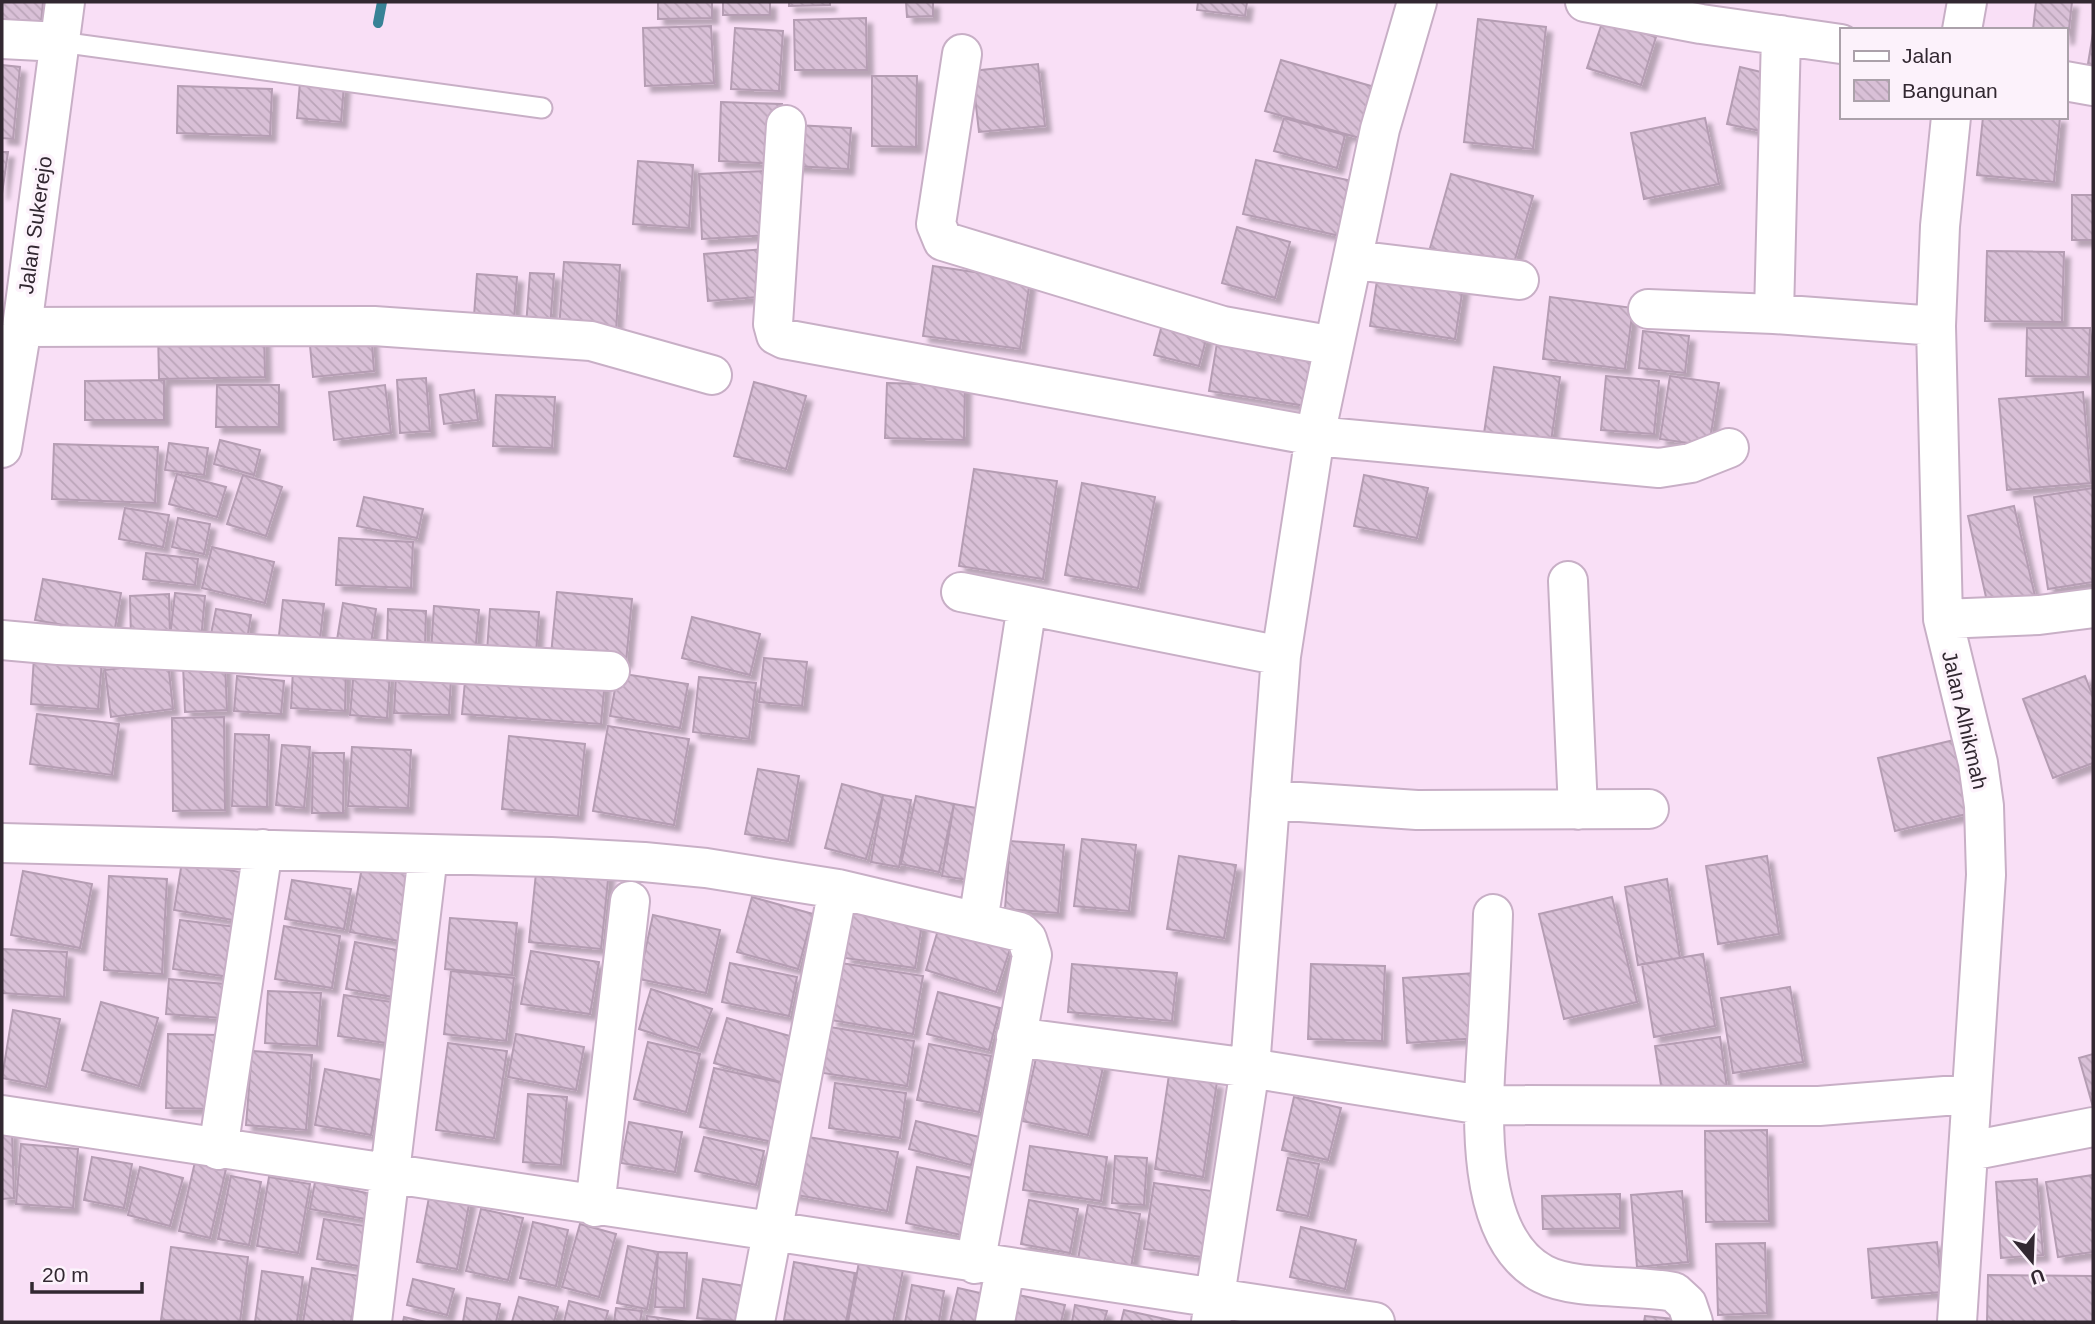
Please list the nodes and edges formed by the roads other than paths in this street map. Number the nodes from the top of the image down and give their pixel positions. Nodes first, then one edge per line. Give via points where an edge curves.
1 (65, 2) edge
2 (1417, 2) edge
3 (1585, 2) edge
4 (1967, 2) edge
5 (1962, 28) edge
6 (1780, 35) junction
7 (2, 39) edge
8 (60, 42) junction
9 (1840, 44) edge
10 (962, 54) dead end
11 (2067, 81) edge
12 (2093, 86) edge
13 (542, 108) dead end
14 (1951, 119) edge
15 (786, 125) dead end
16 (1354, 260) junction
17 (1519, 280) dead end
18 (1647, 309) dead end
19 (1774, 314) junction
20 (1936, 326) junction
21 (22, 327) junction
22 (1334, 346) junction
23 (712, 375) dead end
24 (1315, 436) junction
25 (2, 448) edge
26 (1729, 448) dead end
27 (1568, 581) dead end
28 (961, 592) dead end
29 (1027, 605) junction
30 (2093, 608) edge
31 (1942, 619) junction
32 (2, 640) edge
33 (1281, 656) junction
34 (610, 671) dead end
35 (1270, 800) junction
36 (1649, 809) dead end
37 (1578, 810) junction
38 (2, 843) edge
39 (263, 849) junction
40 (428, 855) junction
41 (838, 889) junction
42 (630, 901) dead end
43 (1493, 914) dead end
44 (978, 922) junction
45 (1016, 1037) junction
46 (1250, 1068) junction
47 (1970, 1094) junction
48 (1482, 1105) junction
49 (2, 1115) edge
50 (2093, 1127) edge
51 (218, 1150) junction
52 (1970, 1151) junction
53 (392, 1176) junction
54 (595, 1207) junction
55 (773, 1233) junction
56 (990, 1266) junction
57 (1213, 1311) edge
58 (372, 1322) edge
59 (755, 1322) edge
60 (995, 1322) edge
61 (1375, 1322) edge
62 (1693, 1322) edge
63 (1957, 1322) edge

1 - 8 street, Jalan Sukerejo
2 - 16 street via 1380,129
3 - 6 street
4 - 5 street
6 - 9 street
6 - 19 street
7 - 8 street
8 - 13 lane
8 - 21 street, Jalan Sukerejo
10 - 22 street via 936,224 943,241 1223,326
11 - 12 street
14 - 20 street, Jalan Alhikmah
15 - 24 street via 773,324 779,337
16 - 17 street
16 - 22 street
18 - 19 street
19 - 20 street
20 - 31 street, Jalan Alhikmah
21 - 23 street via 374,326 591,341
21 - 25 street, Jalan Sukerejo
22 - 24 street
24 - 26 street via 1659,468 1691,463
24 - 33 street
27 - 37 street
28 - 29 street
29 - 33 street
29 - 44 street
30 - 31 street
31 - 47 street, Jalan Alhikmah via 1978,763 1984,806 1985,924
32 - 34 street
33 - 35 street
35 - 37 street via 1417,810
35 - 46 street
36 - 37 street
38 - 39 street
39 - 40 street
39 - 51 street
40 - 41 street via 644,862
40 - 53 street
41 - 44 street
41 - 55 street
42 - 54 street
43 - 48 street
44 - 45 street via 1020,932 1030,946
45 - 46 street
45 - 56 street
46 - 48 street
46 - 57 street
47 - 48 street via 1806,1106
47 - 52 street, Jalan Alhikmah
48 - 62 street via 1490,1187 1505,1230 1527,1263 1544,1275 1565,1281 1674,1292 1687,1304
49 - 51 street
50 - 52 street
51 - 53 street
52 - 63 street, Jalan Alhikmah
53 - 54 street
53 - 58 street
54 - 55 street
55 - 56 street
55 - 59 street
56 - 57 street
56 - 60 street
57 - 61 street

